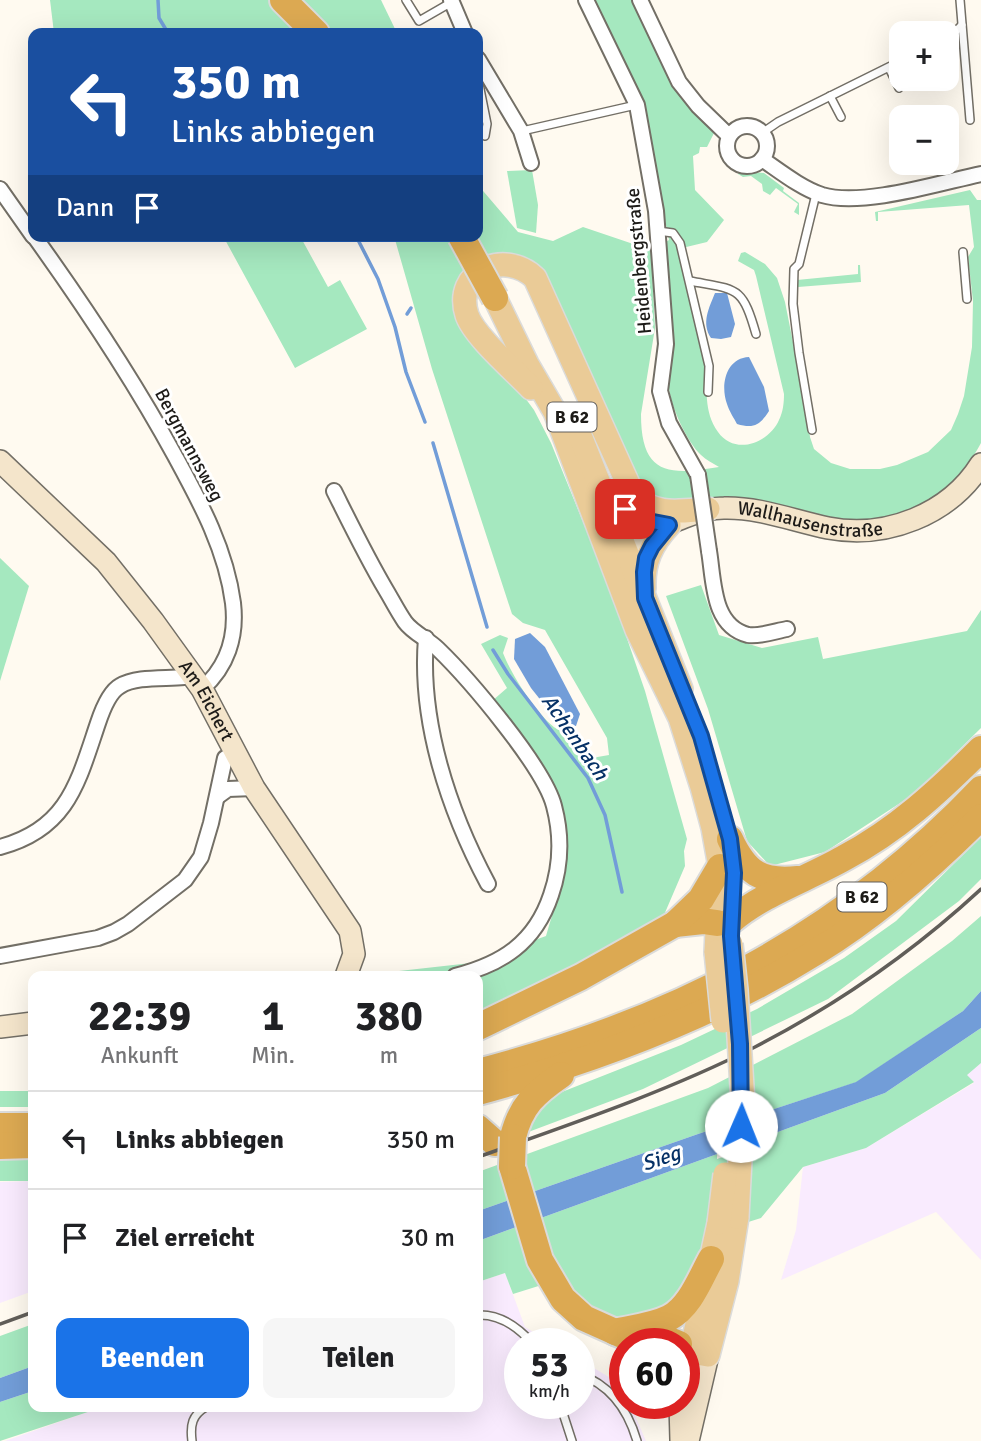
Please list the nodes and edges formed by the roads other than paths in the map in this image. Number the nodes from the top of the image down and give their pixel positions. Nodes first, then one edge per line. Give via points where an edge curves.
1 (283, 0) edge
2 (301, 0) edge
3 (406, 0) edge
4 (586, 0) edge
5 (640, 0) edge
6 (961, 0) edge
7 (452, 1) edge
8 (962, 24) junction
9 (959, 27) edge
10 (311, 28) edge
11 (328, 28) edge
12 (463, 28) edge
13 (959, 46) edge
14 (964, 49) junction
15 (483, 67) edge
16 (889, 68) edge
17 (830, 96) junction
18 (483, 104) edge
19 (637, 105) junction
20 (841, 117) dead end
21 (970, 120) dead end
22 (521, 131) junction
23 (762, 133) junction
24 (485, 136) dead end
25 (729, 136) junction
26 (762, 159) junction
27 (531, 163) dead end
28 (981, 174) edge
29 (0, 189) edge
30 (817, 193) junction
31 (28, 229) edge
32 (658, 231) junction
33 (37, 242) edge
34 (465, 242) edge
35 (478, 242) edge
36 (963, 252) dead end
37 (690, 281) junction
38 (500, 295) junction
39 (967, 299) dead end
40 (756, 334) dead end
41 (708, 392) dead end
42 (555, 412) junction
43 (812, 430) dead end
44 (0, 461) edge
45 (981, 464) edge
46 (599, 481) junction
47 (334, 491) dead end
48 (708, 509) junction
49 (669, 525) junction
50 (616, 548) junction
51 (645, 598) junction
52 (787, 629) dead end
53 (426, 638) junction
54 (197, 681) junction
55 (981, 749) edge
56 (236, 753) junction
57 (254, 788) junction
58 (981, 789) edge
59 (217, 797) junction
60 (981, 817) edge
61 (730, 839) junction
62 (0, 847) edge
63 (720, 867) junction
64 (804, 878) junction
65 (488, 884) dead end
66 (675, 924) junction
67 (724, 935) junction
68 (0, 956) edge
69 (348, 971) edge
70 (474, 971) edge
71 (28, 1024) edge
72 (483, 1025) edge
73 (0, 1027) edge
74 (579, 1062) junction
75 (483, 1071) edge
76 (483, 1091) edge
77 (0, 1126) edge
78 (28, 1126) edge
79 (495, 1136) edge
80 (0, 1146) edge
81 (28, 1146) edge
82 (728, 1220) junction
83 (711, 1259) junction
84 (483, 1316) edge
85 (515, 1328) edge
86 (630, 1328) edge
87 (694, 1328) edge
88 (609, 1329) edge
89 (700, 1330) edge
90 (595, 1382) edge
91 (200, 1412) edge
92 (565, 1419) edge
93 (680, 1419) edge
94 (688, 1419) edge
95 (192, 1441) edge
96 (572, 1441) edge
97 (637, 1441) edge
98 (681, 1441) edge
99 (688, 1441) edge

1 - 10 highway
2 - 11 highway
3 - 7 lane via 419,21
4 - 19 street, Heidenbergstraße
5 - 25 street via 679,82
6 - 8 lane
7 - 12 street
8 - 9 lane
8 - 14 lane
13 - 14 lane
14 - 21 lane
15 - 22 street
16 - 17 lane
17 - 20 lane
17 - 23 lane
18 - 24 lane
19 - 22 lane
19 - 32 street, Heidenbergstraße
22 - 27 street
23 - 25 street via 745,126
23 - 26 street via 767,145
25 - 26 street via 726,148 737,164 749,166
26 - 30 street
28 - 30 street via 860,197
29 - 31 street, Bergmannsweg
30 - 43 lane via 794,269 793,292
32 - 37 lane via 673,233 680,243
32 - 52 street, Heidenbergstraße, bridge via 666,344 660,391 669,423 698,475 718,607 730,627 751,636
33 - 54 street, Bergmannsweg via 146,404 216,537 227,570 233,633 216,676
34 - 38 highway, B 62, bridge
35 - 38 highway, B 62
36 - 39 lane
37 - 40 lane via 740,294
37 - 41 lane via 709,366
38 - 42 main road, B 62 via 527,365
38 - 46 main road, B 62 via 566,403
42 - 48 main road via 493,349 467,315 469,286 490,266 519,266 535,278 633,495 654,510
42 - 50 main road, B 62
44 - 54 street, Am Eichert via 106,562
45 - 48 street, Wallhausenstraße via 942,505 911,521 878,529 844,530 741,509
46 - 49 main road via 635,516
46 - 50 main road, B 62
47 - 53 street via 406,624
48 - 49 street, Wallhausenstraße
49 - 50 street, Wallhausenstraße
49 - 51 main road via 646,558
50 - 51 main road, B 62
50 - 63 main road, B 62 via 637,630 680,718
51 - 61 main road, B 62 via 701,736
53 - 65 street via 431,728 449,792
53 - 70 street via 498,718 539,775 554,804 561,845 556,883 527,940 504,958
54 - 56 street, Am Eichert
54 - 62 street via 184,677 116,687 102,710 82,773 64,806 43,830
55 - 64 highway, B 62 via 905,820
56 - 57 street, Am Eichert
56 - 59 street via 225,758
57 - 59 street via 228,789
57 - 69 street, Am Eichert via 350,932 354,954
58 - 75 highway, B 62 via 884,880 761,962 633,1022
59 - 68 street via 201,857 192,873 128,924 98,938
60 - 74 highway, B 62 via 898,894 817,952 690,1019
61 - 64 highway, B 62 via 738,857 753,872 773,880
61 - 67 main road, B 62 via 734,873
63 - 66 highway via 701,899
63 - 67 main road, B 62
64 - 67 highway, B 62 via 747,908
66 - 67 highway via 703,921
66 - 72 highway
67 - 82 main road, B 62, bridge via 736,990 743,1103
71 - 73 street
74 - 76 highway, B 62
74 - 79 highway, B 62 via 534,1095 516,1122
77 - 78 highway
79 - 88 highway, B 62 via 512,1166 547,1273 563,1299 584,1318
80 - 81 highway
82 - 83 main road, B 62
82 - 89 main road, B 62 via 727,1281
83 - 86 highway, B 62 via 682,1307 669,1318
83 - 87 main road, B 62
84 - 85 lane
90 - 97 lane via 625,1410
91 - 95 lane via 193,1418
92 - 96 lane
93 - 98 street
94 - 99 street

